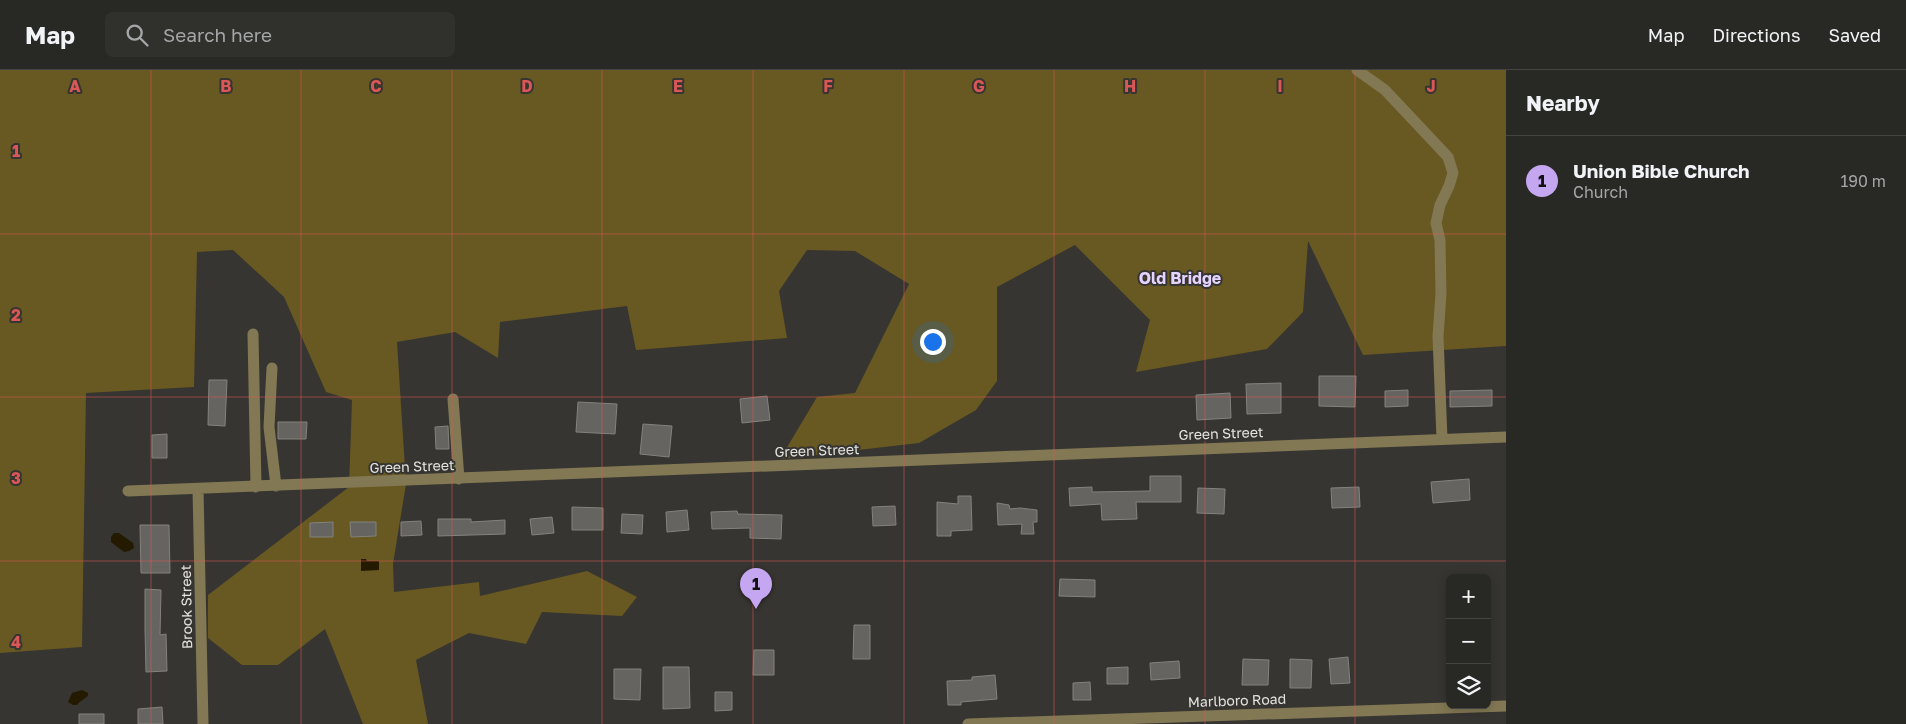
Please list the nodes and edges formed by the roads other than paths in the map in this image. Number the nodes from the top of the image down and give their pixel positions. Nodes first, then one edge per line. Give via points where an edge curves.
1 (1357, 70) edge
2 (253, 334) dead end
3 (272, 368) dead end
4 (453, 399) dead end
5 (1506, 437) edge
6 (1442, 439) junction
7 (459, 479) junction
8 (276, 486) junction
9 (256, 487) junction
10 (198, 489) junction
11 (128, 491) dead end
12 (1506, 706) edge
13 (203, 724) edge
14 (968, 724) edge

1 - 6 street via 1385,90 1448,157 1453,173 1436,223 1440,240 1438,336
2 - 9 street
3 - 8 street via 269,427
4 - 7 street
5 - 6 street, Green Street
6 - 7 street, Green Street
7 - 8 street, Green Street
8 - 9 street, Green Street
9 - 10 street, Green Street
10 - 11 street, Green Street
10 - 13 street, Brook Street
12 - 14 street, Marlboro Road

